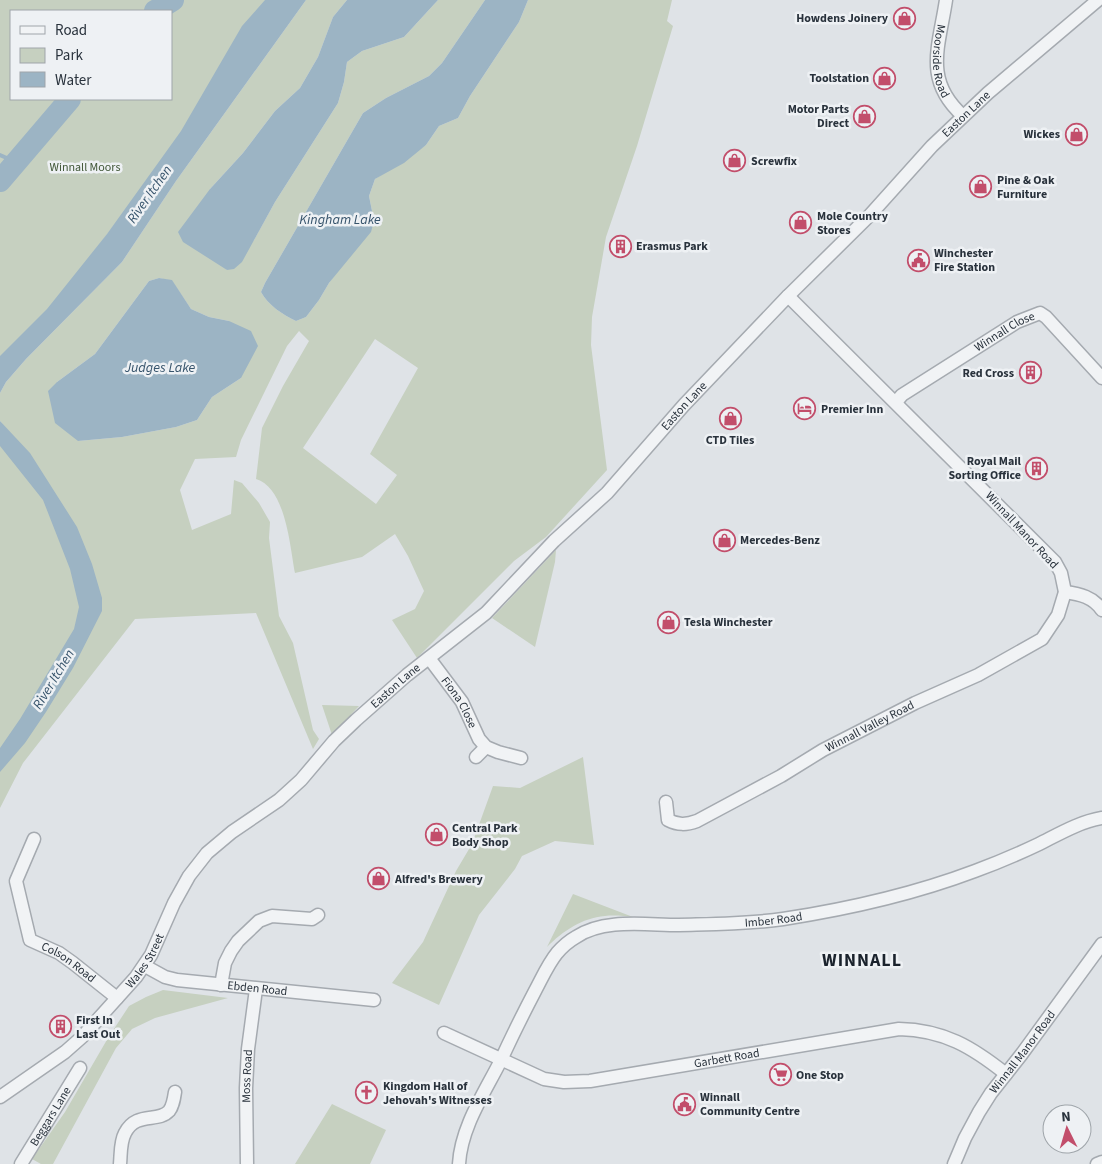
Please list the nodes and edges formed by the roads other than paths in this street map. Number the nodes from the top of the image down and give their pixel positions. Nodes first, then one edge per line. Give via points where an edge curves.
1 (946, 0) edge
2 (1098, 0) edge
3 (963, 116) junction
4 (788, 296) junction
5 (1102, 378) edge
6 (896, 402) junction
7 (1065, 592) junction
8 (1102, 610) edge
9 (429, 658) junction
10 (486, 747) junction
11 (476, 757) dead end
12 (520, 758) dead end
13 (666, 802) dead end
14 (269, 807) joint
15 (1102, 818) edge
16 (34, 839) dead end
17 (318, 915) dead end
18 (1102, 944) edge
19 (145, 966) junction
20 (220, 985) junction
21 (256, 989) junction
22 (117, 998) junction
23 (374, 1000) dead end
24 (444, 1033) dead end
25 (501, 1060) junction
26 (80, 1068) dead end
27 (1006, 1074) junction
28 (175, 1092) dead end
29 (0, 1097) edge
30 (1102, 1162) edge
31 (21, 1164) edge
32 (120, 1164) edge
33 (247, 1164) edge
34 (459, 1164) edge
35 (954, 1164) edge
36 (1098, 1164) edge

1 - 3 street, Moorside Road via 937,72 947,100
2 - 3 street, Easton Lane
3 - 4 street, Easton Lane
4 - 6 street, Winnall Manor Road
4 - 9 street, Easton Lane via 684,405 607,493 554,541 486,613
5 - 6 street, Winnall Close via 1040,313 1017,322 981,344
6 - 7 street, Winnall Manor Road via 1055,562
7 - 8 street via 1084,596
7 - 13 street, Winnall Valley Road via 1058,615 1042,639 978,675 908,706 823,750 697,821 676,824 668,820
9 - 10 street, Fiona Close via 462,702
9 - 14 street, Easton Lane via 356,720 301,780
10 - 11 street
10 - 12 street
14 - 19 street, Wales Street via 232,832 197,865 177,898
15 - 25 street, Imber Road via 1076,826 976,871 855,905 743,924 634,924 586,931 557,953 524,1010
16 - 22 street, Colson Road via 16,881 30,940 59,953
17 - 20 street via 312,918 272,916 259,921 230,951
18 - 27 street, Winnall Manor Road
19 - 20 street, Ebden Road via 165,978
19 - 22 street, Wales Street
20 - 21 street, Ebden Road
21 - 23 street, Ebden Road
21 - 33 street, Moss Road via 248,1049
22 - 29 street, Wales Street via 65,1052
24 - 25 street, Garbett Road
25 - 27 street, Garbett Road via 544,1079 590,1081 911,1028 942,1035 982,1054
25 - 34 street, Imber Road via 464,1138
26 - 31 street, Beggars Lane
27 - 35 street, Winnall Manor Road via 979,1112
28 - 32 street via 168,1112 144,1117 125,1132
30 - 36 street

